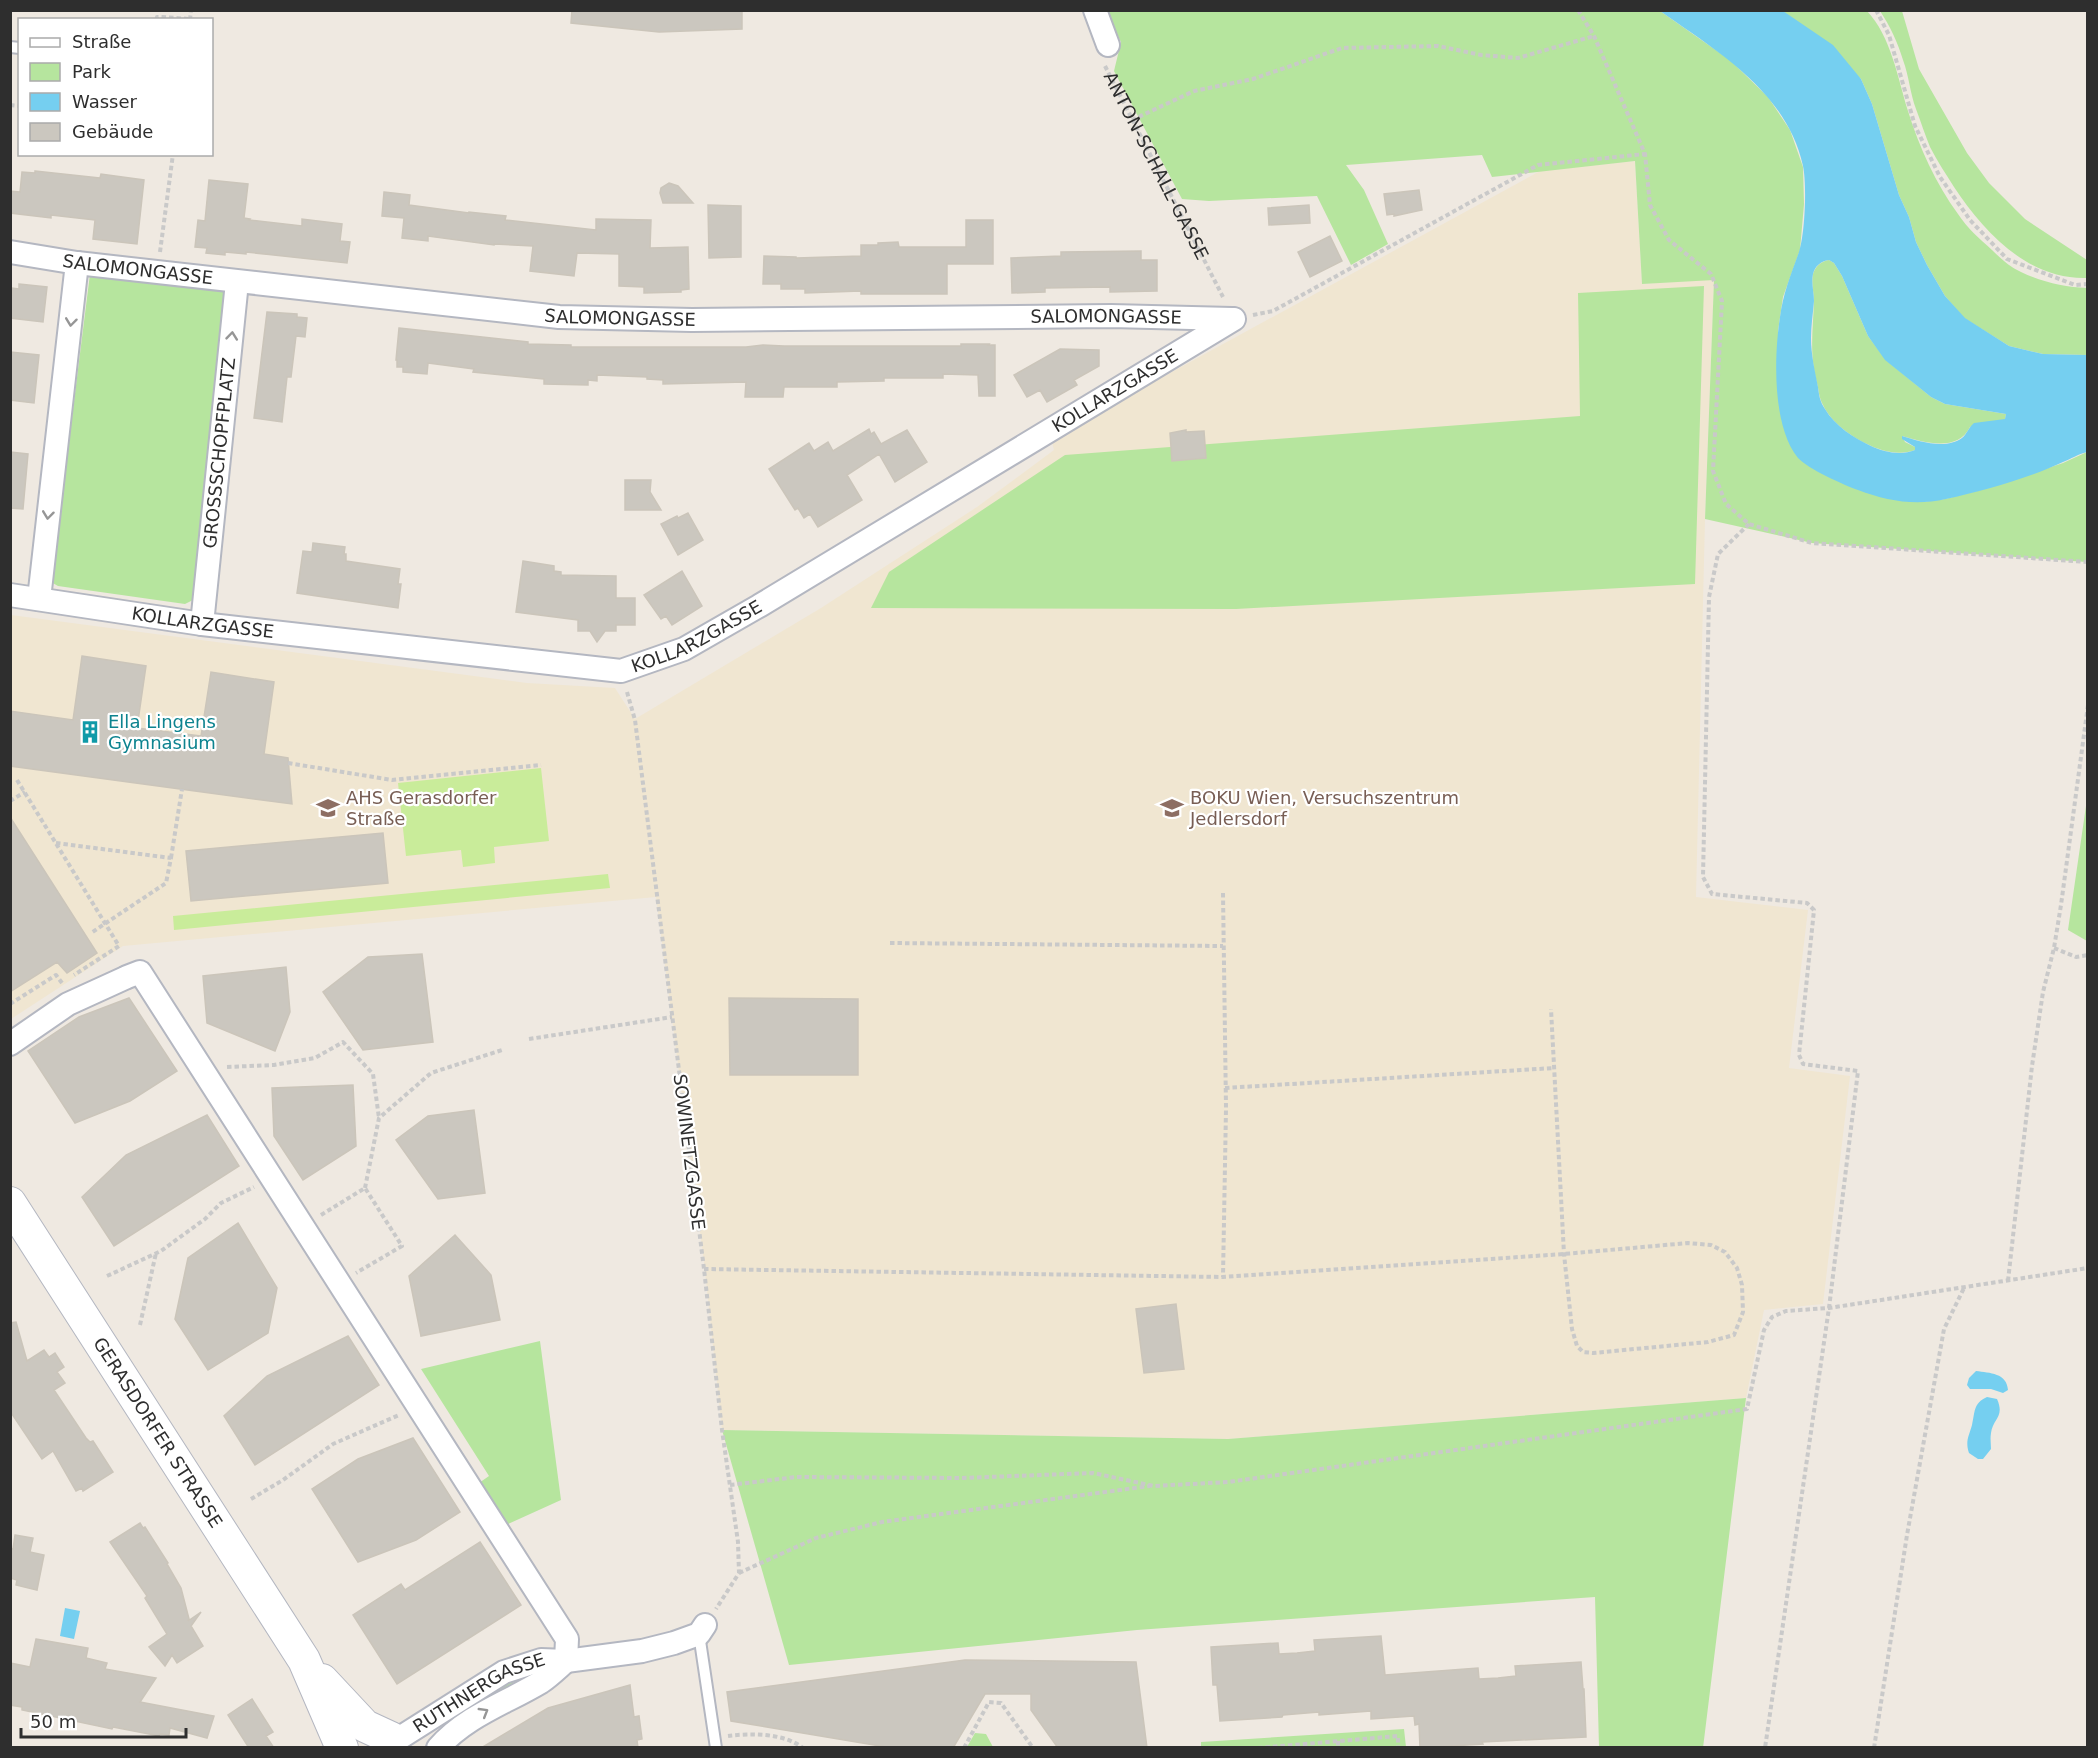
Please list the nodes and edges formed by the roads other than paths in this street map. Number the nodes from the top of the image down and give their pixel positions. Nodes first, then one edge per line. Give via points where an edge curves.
1 (1095, 10) edge
2 (1108, 45) road end
3 (10, 252) edge
4 (77, 263) junction
5 (237, 282) junction
6 (1234, 319) joint
7 (10, 595) edge
8 (39, 599) junction
9 (202, 624) junction
10 (10, 1044) edge
11 (11, 1204) edge
12 (702, 1630) joint
13 (304, 1660) junction
14 (566, 1661) junction
15 (400, 1742) edge
16 (716, 1743) edge
17 (342, 1748) edge
18 (356, 1748) edge
19 (438, 1748) edge

1 - 2 street, ANTON-SCHALL-GASSE
3 - 4 street, SALOMONGASSE
4 - 5 street, SALOMONGASSE
4 -> 8 street
5 - 6 street, SALOMONGASSE via 559,317
9 -> 5 street, GROSSSCHOPFPLATZ
6 - 9 street, KOLLARZGASSE via 684,649 621,670
7 - 8 street, KOLLARZGASSE
8 - 9 street, KOLLARZGASSE
10 - 14 street via 68,1004 140,972 567,1639
11 - 13 main road, GERASDORFER STRASSE
12 - 14 street, RUTHNERGASSE via 674,1643 642,1651
12 - 16 lane
13 - 15 main road, GERASDORFER STRASSE via 365,1726
13 - 17 main road, GERASDORFER STRASSE
14 - 15 street, RUTHNERGASSE via 541,1660 504,1672
19 -> 14 street, RUTHNERGASSE via 450,1735 543,1681
15 - 18 main road via 371,1739

